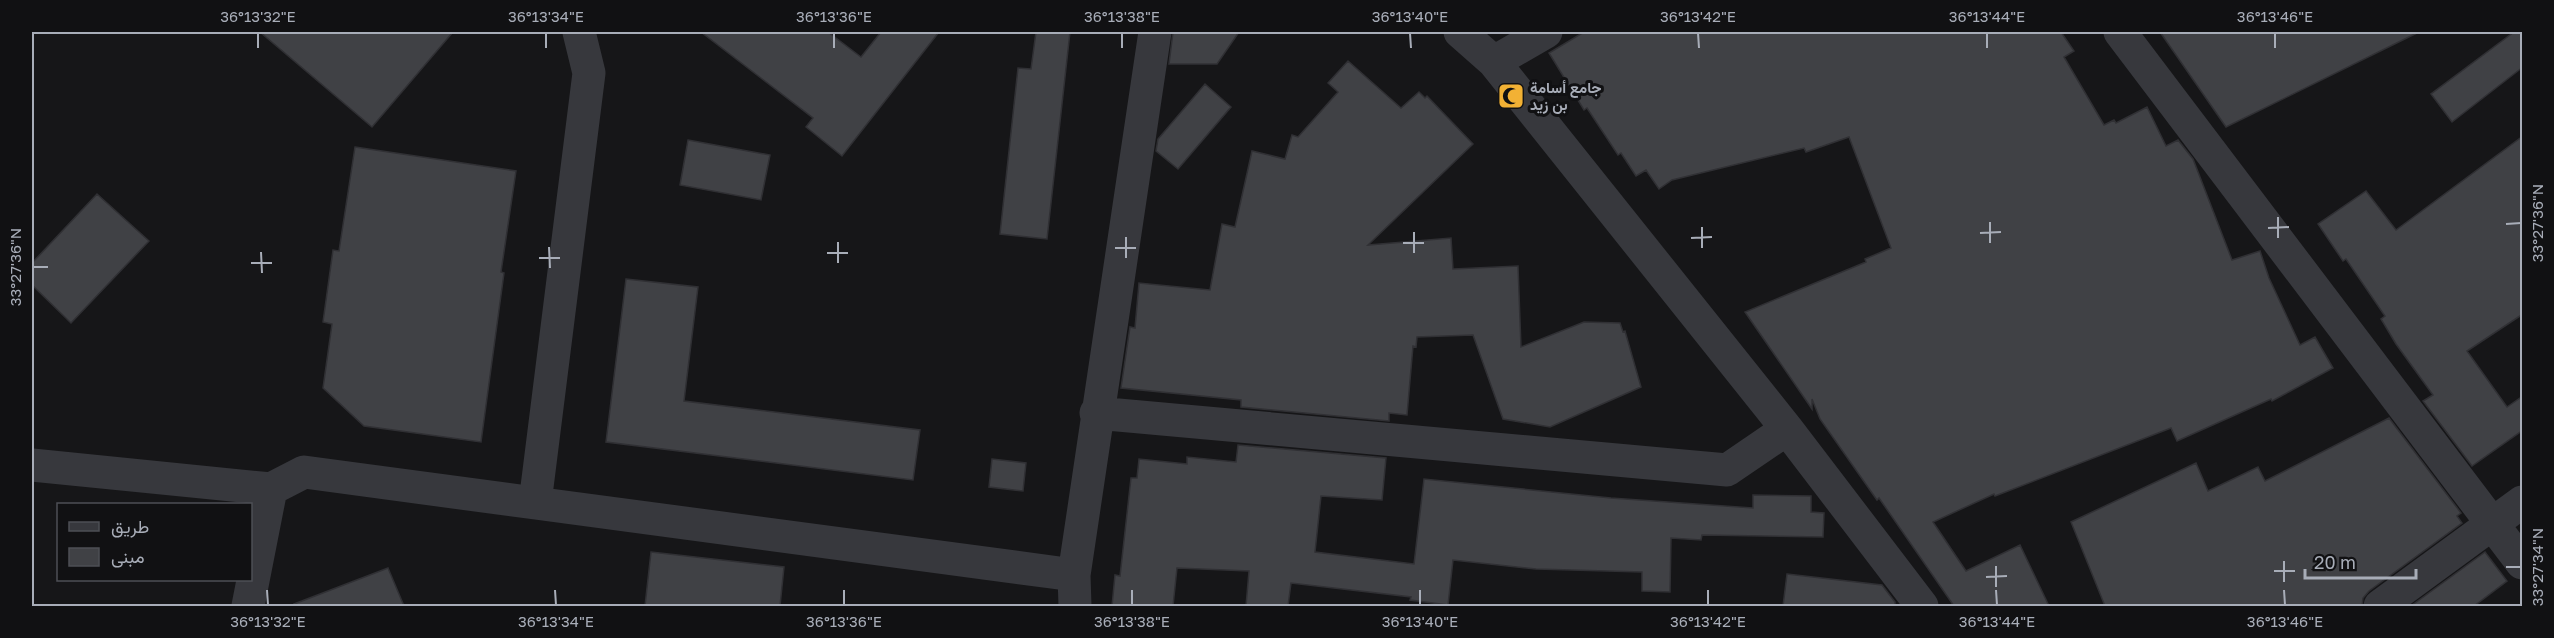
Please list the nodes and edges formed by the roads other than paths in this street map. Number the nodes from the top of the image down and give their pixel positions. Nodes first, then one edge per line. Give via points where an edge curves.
1 (579, 32) edge
2 (1155, 32) edge
3 (1460, 32) edge
4 (1546, 32) edge
5 (2120, 32) edge
6 (1494, 62) junction
7 (1096, 413) junction
8 (1787, 429) junction
9 (32, 465) edge
10 (271, 489) junction
11 (2523, 502) edge
12 (535, 503) junction
13 (2492, 525) junction
14 (2523, 563) edge
15 (1075, 591) edge
16 (248, 606) edge
17 (1922, 606) edge
18 (2380, 606) edge

1 - 12 street via 590,73
2 - 7 street
3 - 6 street
4 - 6 street
5 - 13 street
6 - 8 street
7 - 8 street via 1727,470
7 - 15 street
8 - 17 street
9 - 10 street
10 - 12 street via 304,472
10 - 16 street
11 - 13 street
12 - 15 street
13 - 14 street
13 - 18 street

